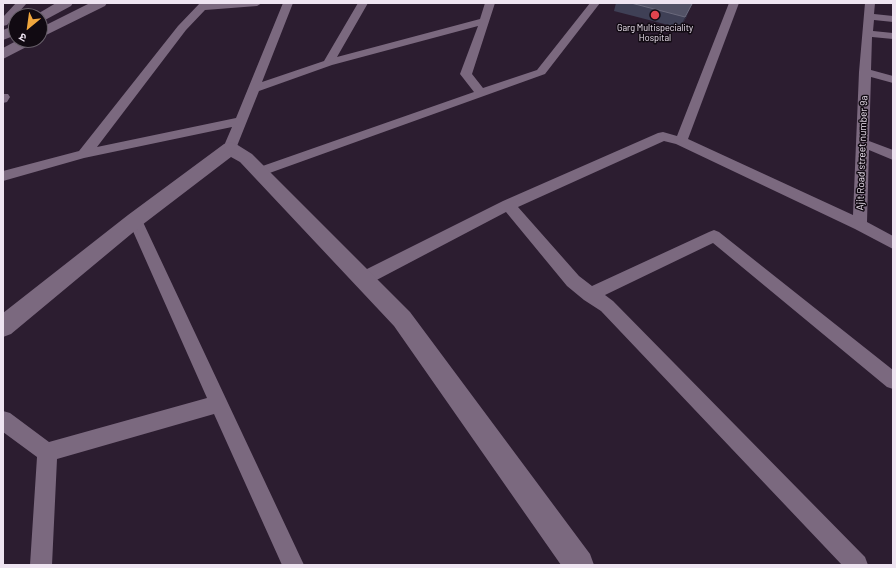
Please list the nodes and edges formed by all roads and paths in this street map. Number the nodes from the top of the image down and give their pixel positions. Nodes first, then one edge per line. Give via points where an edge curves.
1 (22, 3) edge
2 (66, 3) edge
3 (100, 3) edge
4 (257, 3) edge
5 (288, 3) edge
6 (363, 3) edge
7 (490, 3) edge
8 (595, 3) edge
9 (734, 3) edge
10 (870, 3) edge
11 (204, 5) edge
12 (48, 13) edge
13 (868, 16) junction
14 (893, 19) edge
15 (485, 21) junction
16 (3, 24) edge
17 (48, 30) edge
18 (867, 33) junction
19 (893, 36) edge
20 (14, 48) edge
21 (3, 54) edge
22 (328, 64) junction
23 (865, 72) junction
24 (893, 80) edge
25 (254, 88) junction
26 (481, 93) junction
27 (240, 120) junction
28 (681, 141) junction
29 (863, 143) junction
30 (230, 148) junction
31 (84, 154) junction
32 (893, 155) edge
33 (259, 172) junction
34 (3, 176) edge
35 (508, 205) junction
36 (135, 220) junction
37 (860, 225) junction
38 (893, 243) edge
39 (363, 279) junction
40 (590, 294) junction
41 (3, 327) edge
42 (893, 381) edge
43 (219, 404) junction
44 (3, 420) edge
45 (47, 452) junction
46 (41, 565) edge
47 (293, 565) edge
48 (579, 565) edge
49 (857, 565) edge

1 - 16 street
2 - 12 street
3 - 17 street
4 - 11 street
5 - 25 street
6 - 22 street
7 - 15 street
8 - 26 street via 541,72
9 - 28 street
10 - 13 street, Ajit Road street number 9a
11 - 31 street via 182,28
13 - 14 street
13 - 18 street, Ajit Road street number 9a
15 - 22 street
15 - 26 street via 466,74
18 - 19 street
18 - 23 street, Ajit Road street number 9a
20 - 21 street
22 - 25 street
23 - 24 street
23 - 29 street, Ajit Road street number 9a
25 - 27 street
26 - 33 street
27 - 30 street
27 - 31 street
28 - 35 street, Ajit Road street number 9a via 663,136
28 - 37 street, Ajit Road street number 9a
29 - 32 street
29 - 37 street, Ajit Road street number 9a
30 - 33 street via 246,158
30 - 36 street
31 - 34 street
33 - 39 street
35 - 39 street, Ajit Road street number 9a
35 - 40 street via 573,281
36 - 41 street
36 - 43 street
37 - 38 street
39 - 48 street via 402,319
40 - 42 street via 714,236
40 - 49 street via 607,306
43 - 45 street
43 - 47 street
44 - 45 street
45 - 46 street

